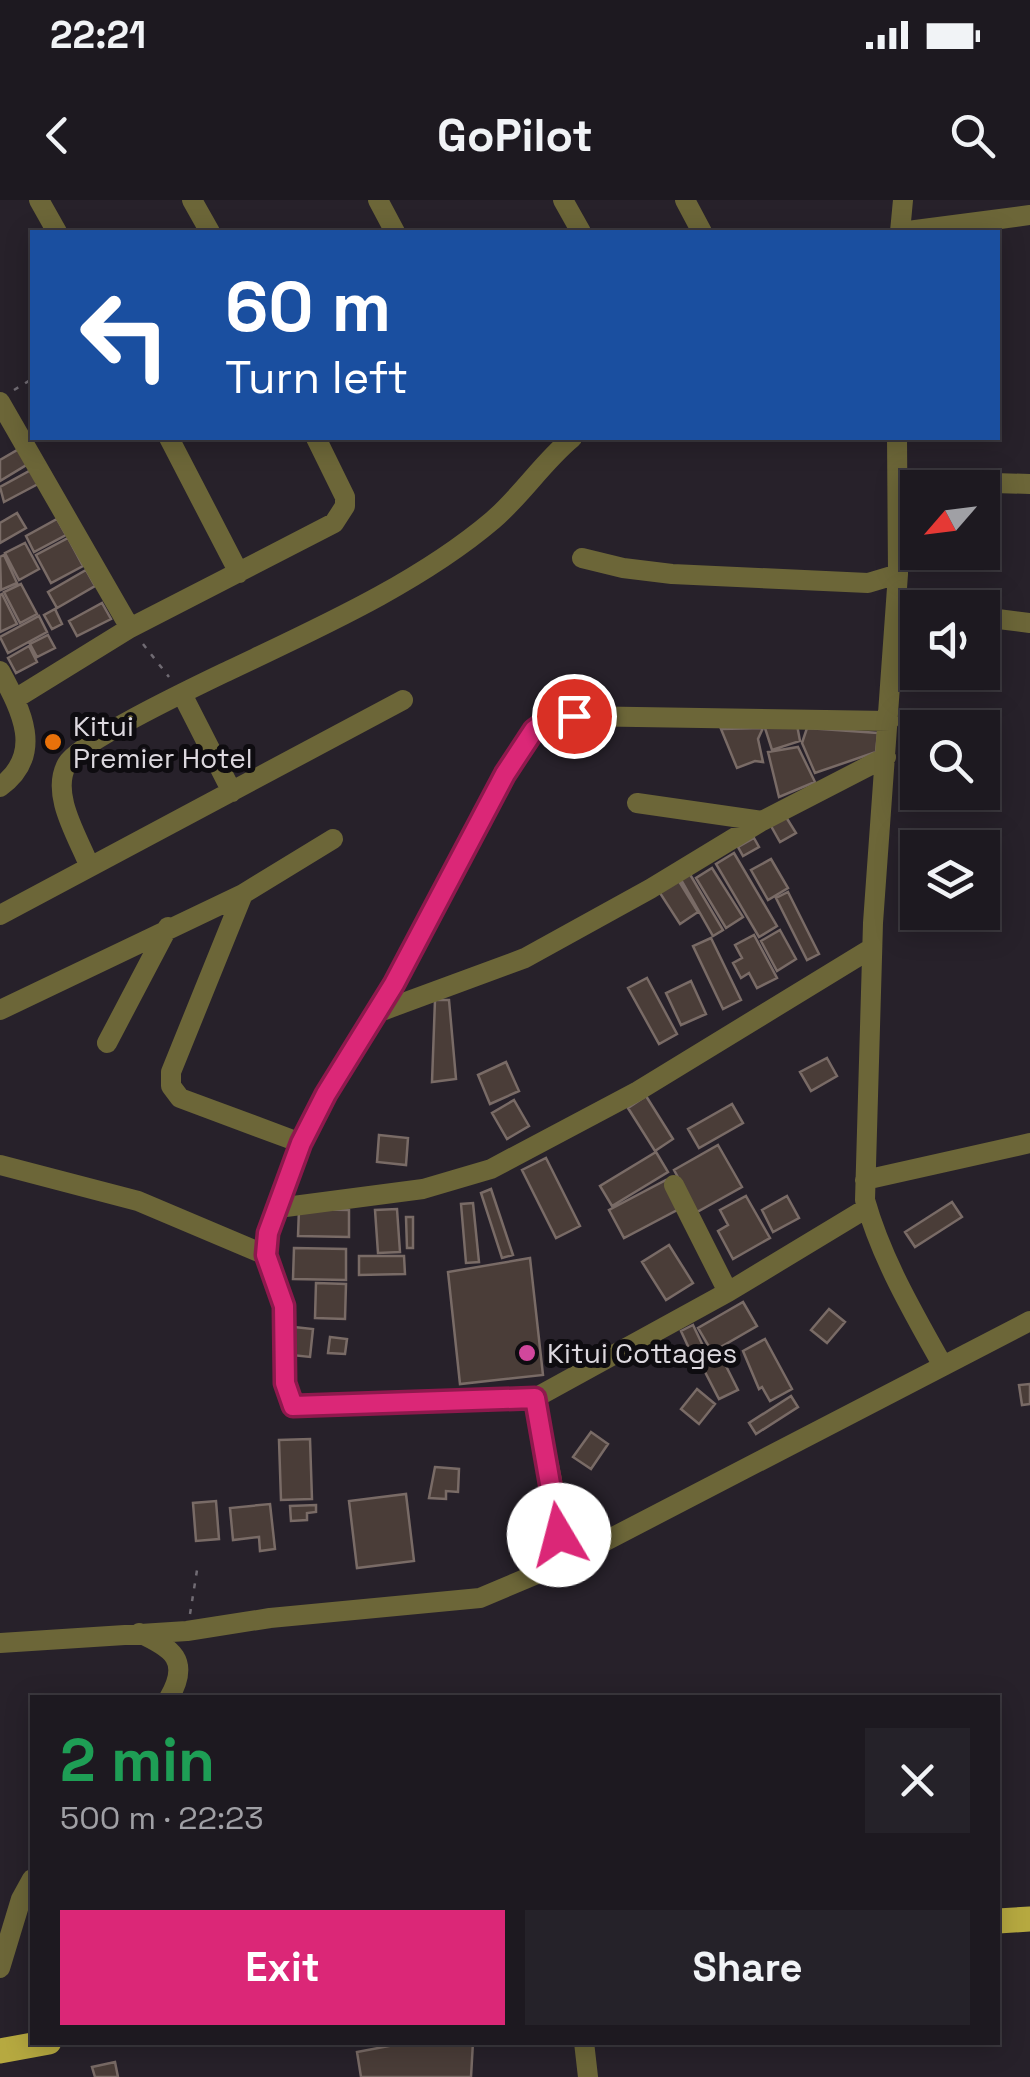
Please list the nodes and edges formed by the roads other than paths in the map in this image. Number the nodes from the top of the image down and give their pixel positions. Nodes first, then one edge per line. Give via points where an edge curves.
1 (39, 200) edge
2 (192, 200) edge
3 (378, 200) edge
4 (564, 200) edge
5 (686, 200) edge
6 (903, 200) edge
7 (1030, 215) edge
8 (56, 230) edge
9 (209, 230) edge
10 (393, 230) edge
11 (580, 230) edge
12 (701, 230) edge
13 (900, 230) edge
14 (915, 230) edge
15 (0, 400) edge
16 (169, 440) edge
17 (317, 440) edge
18 (570, 440) edge
19 (898, 440) edge
20 (898, 480) junction
21 (1030, 482) edge
22 (582, 558) dead end
23 (240, 574) junction
24 (898, 574) junction
25 (902, 590) edge
26 (1000, 619) edge
27 (1030, 623) edge
28 (130, 628) junction
29 (900, 656) edge
30 (0, 671) edge
31 (182, 694) junction
32 (15, 699) junction
33 (402, 700) dead end
34 (889, 721) junction
35 (886, 758) junction
36 (0, 787) edge
37 (232, 792) junction
38 (637, 804) dead end
39 (762, 821) junction
40 (333, 839) dead end
41 (89, 864) junction
42 (243, 894) junction
43 (0, 915) edge
44 (168, 928) junction
45 (872, 948) junction
46 (0, 1010) edge
47 (378, 1012) junction
48 (107, 1042) dead end
49 (301, 1143) junction
50 (1030, 1143) edge
51 (0, 1165) edge
52 (866, 1180) junction
53 (674, 1185) dead end
54 (278, 1208) junction
55 (867, 1208) junction
56 (266, 1255) junction
57 (728, 1292) junction
58 (1030, 1320) edge
59 (943, 1366) junction
60 (535, 1398) junction
61 (563, 1562) junction
62 (137, 1632) junction
63 (0, 1643) edge
64 (170, 1695) edge
65 (30, 1883) edge
66 (1030, 1920) edge
67 (1000, 1921) edge
68 (0, 1968) edge
69 (33, 2045) edge
70 (584, 2045) edge
71 (0, 2051) edge
72 (588, 2077) edge

1 - 8 street
2 - 9 street
3 - 10 street
4 - 11 street
5 - 12 street
6 - 13 street
7 - 14 street
15 - 28 street
16 - 23 street
17 - 23 street via 345,497 342,515
18 - 31 street via 494,519 425,568
19 - 20 street
20 - 21 street
20 - 24 street
22 - 24 street via 672,574 868,583
23 - 28 street
24 - 25 street
26 - 27 street
28 - 32 street
29 - 34 street
30 - 32 street
31 - 37 street
31 - 41 street via 68,762 64,804
32 - 36 street via 28,741
33 - 37 street
34 - 35 street
34 - 47 street via 549,719 505,774
35 - 39 street
35 - 45 street
37 - 41 street
38 - 39 street
39 - 47 street via 524,958
40 - 42 street
41 - 43 street
42 - 44 street
42 - 49 street via 170,1072 171,1086 180,1098
44 - 46 street
44 - 48 street
45 - 52 street
45 - 54 street via 638,1091 492,1169 423,1189
47 - 49 street
49 - 54 street
50 - 52 street
51 - 56 street via 138,1201
52 - 55 street
53 - 57 street
54 - 56 street
55 - 57 street
55 - 59 street via 894,1278
56 - 60 street via 284,1306 285,1383 293,1406
57 - 60 street
58 - 59 street
59 - 61 street
60 - 61 street
61 - 62 street via 480,1598
62 - 63 street
62 - 64 street via 178,1661
65 - 68 street
66 - 67 main road
69 - 71 main road
70 - 72 street

